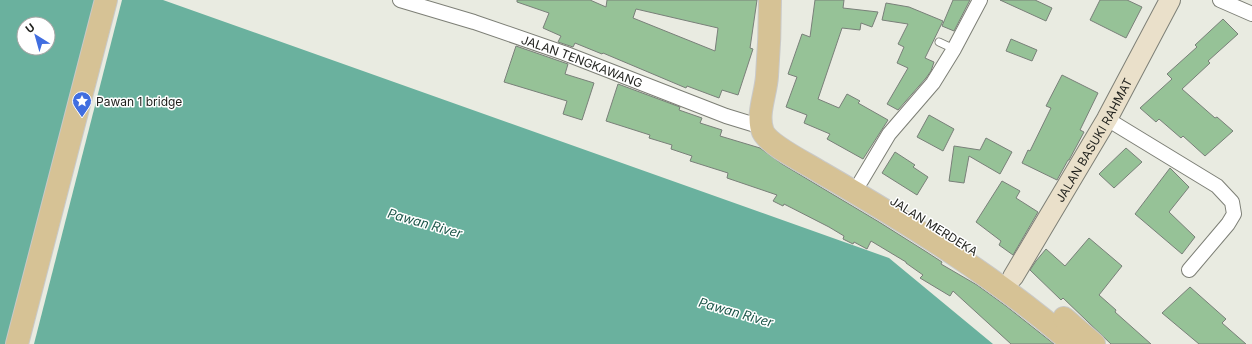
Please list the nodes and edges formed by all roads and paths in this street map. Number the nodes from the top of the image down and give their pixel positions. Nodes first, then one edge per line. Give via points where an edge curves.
1 (106, 0) edge
2 (400, 0) edge
3 (770, 0) edge
4 (980, 0) edge
5 (1170, 0) edge
6 (1220, 0) edge
7 (1252, 14) edge
8 (939, 42) dead end
9 (954, 49) junction
10 (1106, 119) junction
11 (764, 120) junction
12 (861, 181) junction
13 (1189, 270) dead end
14 (1013, 277) junction
15 (18, 344) edge
16 (1073, 344) edge
17 (1094, 344) edge

1 - 15 main road
2 - 11 street, JALAN TENGKAWANG via 474,22 564,54 726,116
3 - 11 main road
4 - 9 street
5 - 10 street, JALAN BASUKI RAHMAT
6 - 7 street
8 - 9 lane
9 - 12 street via 933,83 889,134
10 - 13 street via 1217,186 1232,202 1234,214 1228,224
10 - 14 street, JALAN BASUKI RAHMAT
11 - 12 main road, JALAN MERDEKA via 783,135
11 - 16 main road, JALAN MERDEKA via 765,136 774,144 952,254 1007,291
12 - 14 main road, JALAN MERDEKA via 968,246
14 - 17 main road, JALAN MERDEKA

